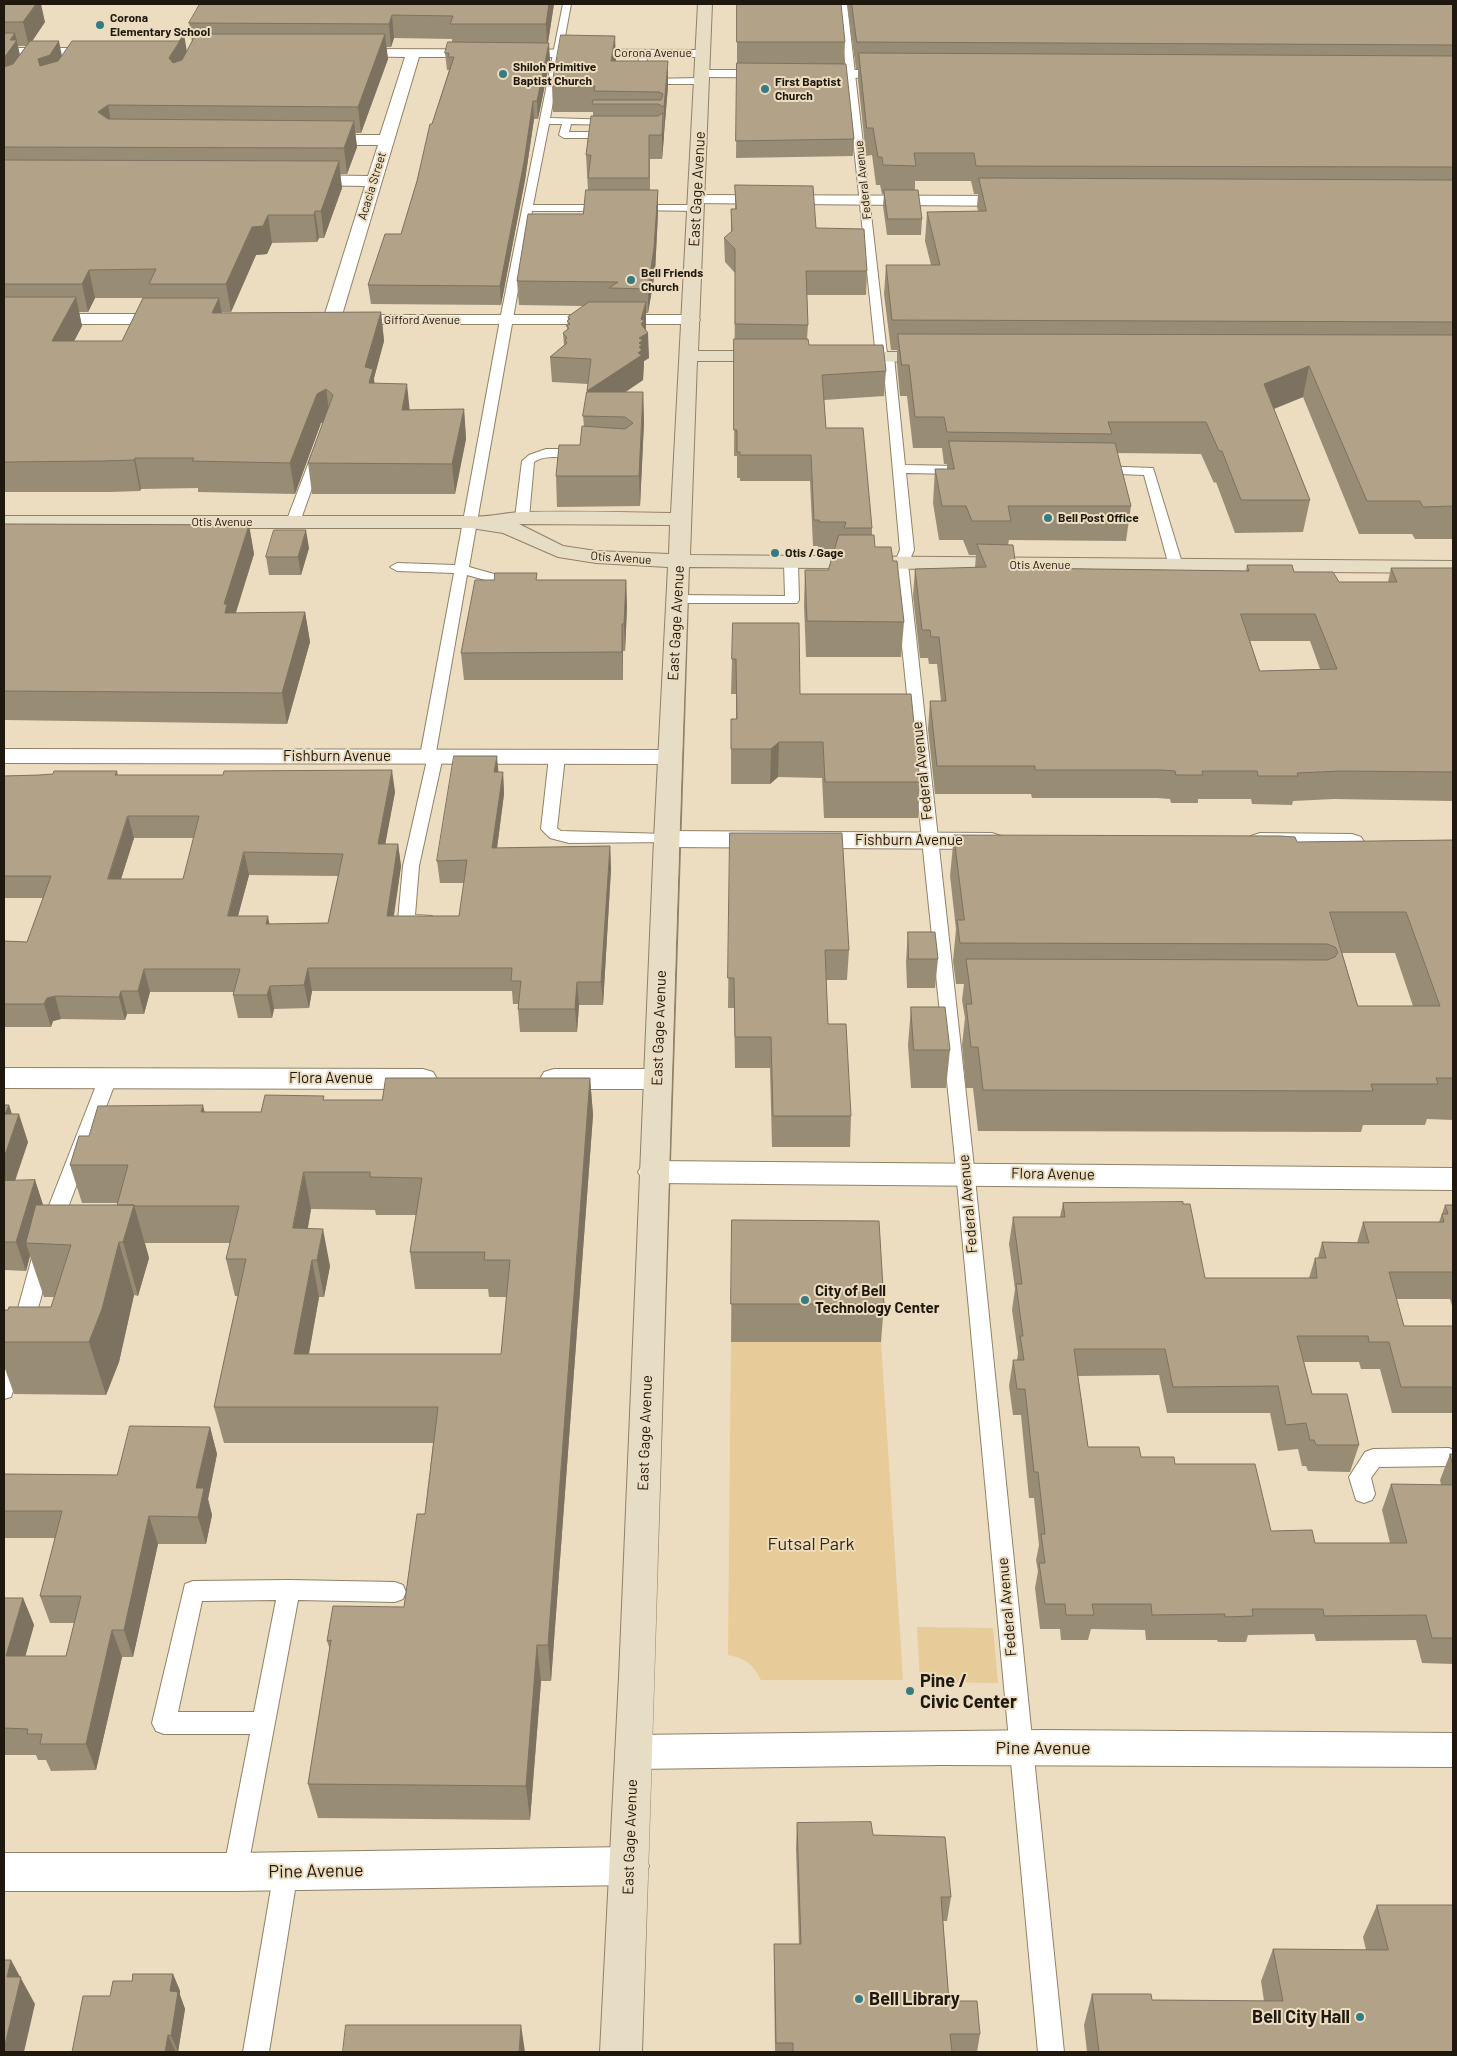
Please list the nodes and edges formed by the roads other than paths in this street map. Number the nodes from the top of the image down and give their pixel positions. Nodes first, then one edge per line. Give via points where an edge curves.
1 (567, 4) edge
2 (705, 4) edge
3 (843, 4) edge
4 (4, 52) edge
5 (119, 52) edge
6 (332, 53) edge
7 (413, 53) junction
8 (557, 53) junction
9 (644, 53) junction
10 (703, 53) junction
11 (850, 74) junction
12 (908, 74) edge
13 (702, 78) junction
14 (544, 121) junction
15 (567, 121) junction
16 (622, 122) edge
17 (620, 135) edge
18 (298, 139) edge
19 (386, 140) junction
20 (286, 180) edge
21 (374, 180) junction
22 (865, 201) junction
23 (1028, 201) edge
24 (696, 204) junction
25 (527, 208) junction
26 (4, 319) edge
27 (184, 319) edge
28 (312, 320) edge
29 (332, 320) junction
30 (506, 320) junction
31 (691, 320) junction
32 (689, 356) junction
33 (793, 356) edge
34 (832, 357) edge
35 (885, 357) junction
36 (954, 357) edge
37 (322, 442) edge
38 (597, 453) edge
39 (898, 469) junction
40 (971, 470) edge
41 (1090, 470) edge
42 (522, 518) junction
43 (682, 519) junction
44 (4, 522) edge
45 (293, 522) junction
46 (471, 522) junction
47 (680, 561) junction
48 (791, 563) junction
49 (902, 564) junction
50 (1176, 566) junction
51 (1453, 566) edge
52 (397, 567) dead end
53 (462, 569) junction
54 (532, 587) edge
55 (677, 599) junction
56 (4, 756) edge
57 (431, 756) junction
58 (557, 757) junction
59 (670, 757) junction
60 (666, 839) junction
61 (930, 841) junction
62 (1019, 841) edge
63 (1236, 842) edge
64 (1373, 842) edge
65 (443, 921) edge
66 (946, 992) junction
67 (966, 992) edge
68 (4, 1078) edge
69 (108, 1078) junction
70 (452, 1079) edge
71 (531, 1079) edge
72 (657, 1079) junction
73 (653, 1172) junction
74 (965, 1173) junction
75 (1453, 1179) edge
76 (4, 1391) edge
77 (1449, 1457) edge
78 (1364, 1494) dead end
79 (289, 1590) junction
80 (395, 1592) dead end
81 (264, 1723) junction
82 (1020, 1748) junction
83 (1453, 1750) edge
84 (634, 1752) junction
85 (629, 1866) junction
86 (286, 1871) junction
87 (4, 1872) edge
88 (235, 1872) junction
89 (256, 2052) edge
90 (621, 2052) edge
91 (1051, 2052) edge

1 - 8 lane
2 - 10 main road, East Gage Avenue
3 - 11 lane, Federal Avenue
4 - 5 street via 76,58
6 - 7 street, Corona Avenue
7 - 8 street, Corona Avenue
7 - 19 street, Acacia Street
8 - 9 street, Corona Avenue
8 - 14 lane
9 - 10 street, Corona Avenue
9 - 13 lane via 641,82
10 - 13 main road, East Gage Avenue
11 - 12 street, Corona Avenue
11 - 13 street, Corona Avenue
11 - 22 lane, Federal Avenue
13 - 24 main road, East Gage Avenue
14 - 15 lane
14 - 25 lane
15 - 16 lane
15 - 17 lane via 564,135
18 - 19 street
19 - 21 street, Acacia Street
20 - 21 street
21 - 29 street, Acacia Street
22 - 23 street
22 - 24 street
22 - 35 lane, Federal Avenue
24 - 25 lane
24 - 31 main road, East Gage Avenue
25 - 30 lane
26 - 27 street
28 - 29 street, Gifford Avenue
29 - 30 street, Gifford Avenue
30 - 31 street, Gifford Avenue
30 - 46 lane
31 - 32 main road, East Gage Avenue
32 - 33 main road
32 - 43 main road, East Gage Avenue
34 - 35 main road
35 - 36 main road
35 - 39 lane, Federal Avenue
37 - 45 lane
38 - 42 lane via 546,454 528,461
39 - 40 lane
39 - 49 lane, Federal Avenue via 907,550
41 - 50 lane via 1149,471
42 - 43 main road
42 - 46 main road
43 - 47 main road, East Gage Avenue
44 - 45 main road, Otis Avenue
45 - 46 main road, Otis Avenue
46 - 47 main road, Otis Avenue via 508,528 558,550 596,557
46 - 53 lane
47 - 48 main road, Otis Avenue
47 - 55 main road, East Gage Avenue
48 - 49 main road, Otis Avenue
48 - 55 lane via 792,600
49 - 50 main road, Otis Avenue
49 - 61 lane, Federal Avenue
50 - 51 main road, Otis Avenue
52 - 53 lane
53 - 54 lane
53 - 57 lane
55 - 59 main road, East Gage Avenue
56 - 57 street, Fishburn Avenue
57 - 58 street, Fishburn Avenue
57 - 65 lane via 411,866 406,920
58 - 59 street, Fishburn Avenue
58 - 60 lane via 549,829 556,835 569,838
59 - 60 main road, East Gage Avenue
60 - 61 street, Fishburn Avenue
60 - 72 main road, East Gage Avenue
61 - 62 street, Fishburn Avenue
61 - 66 lane, Federal Avenue
63 - 64 street
66 - 67 lane
66 - 74 lane, Federal Avenue
68 - 69 street, Flora Avenue
69 - 70 street, Flora Avenue
69 - 76 lane via 53,1217
71 - 72 street
72 - 73 main road, East Gage Avenue
73 - 74 street, Flora Avenue
73 - 84 main road, East Gage Avenue
74 - 75 street, Flora Avenue
74 - 82 lane, Federal Avenue
77 - 78 lane via 1373,1458 1360,1477
79 - 80 lane
79 - 81 lane
79 - 81 lane via 193,1590 164,1723
81 - 88 lane
82 - 83 street, Pine Avenue
82 - 84 street, Pine Avenue
82 - 91 lane, Federal Avenue
84 - 85 main road, East Gage Avenue
85 - 86 street, Pine Avenue
85 - 90 main road, East Gage Avenue
86 - 88 street, Pine Avenue
86 - 89 lane
87 - 88 street, Pine Avenue

